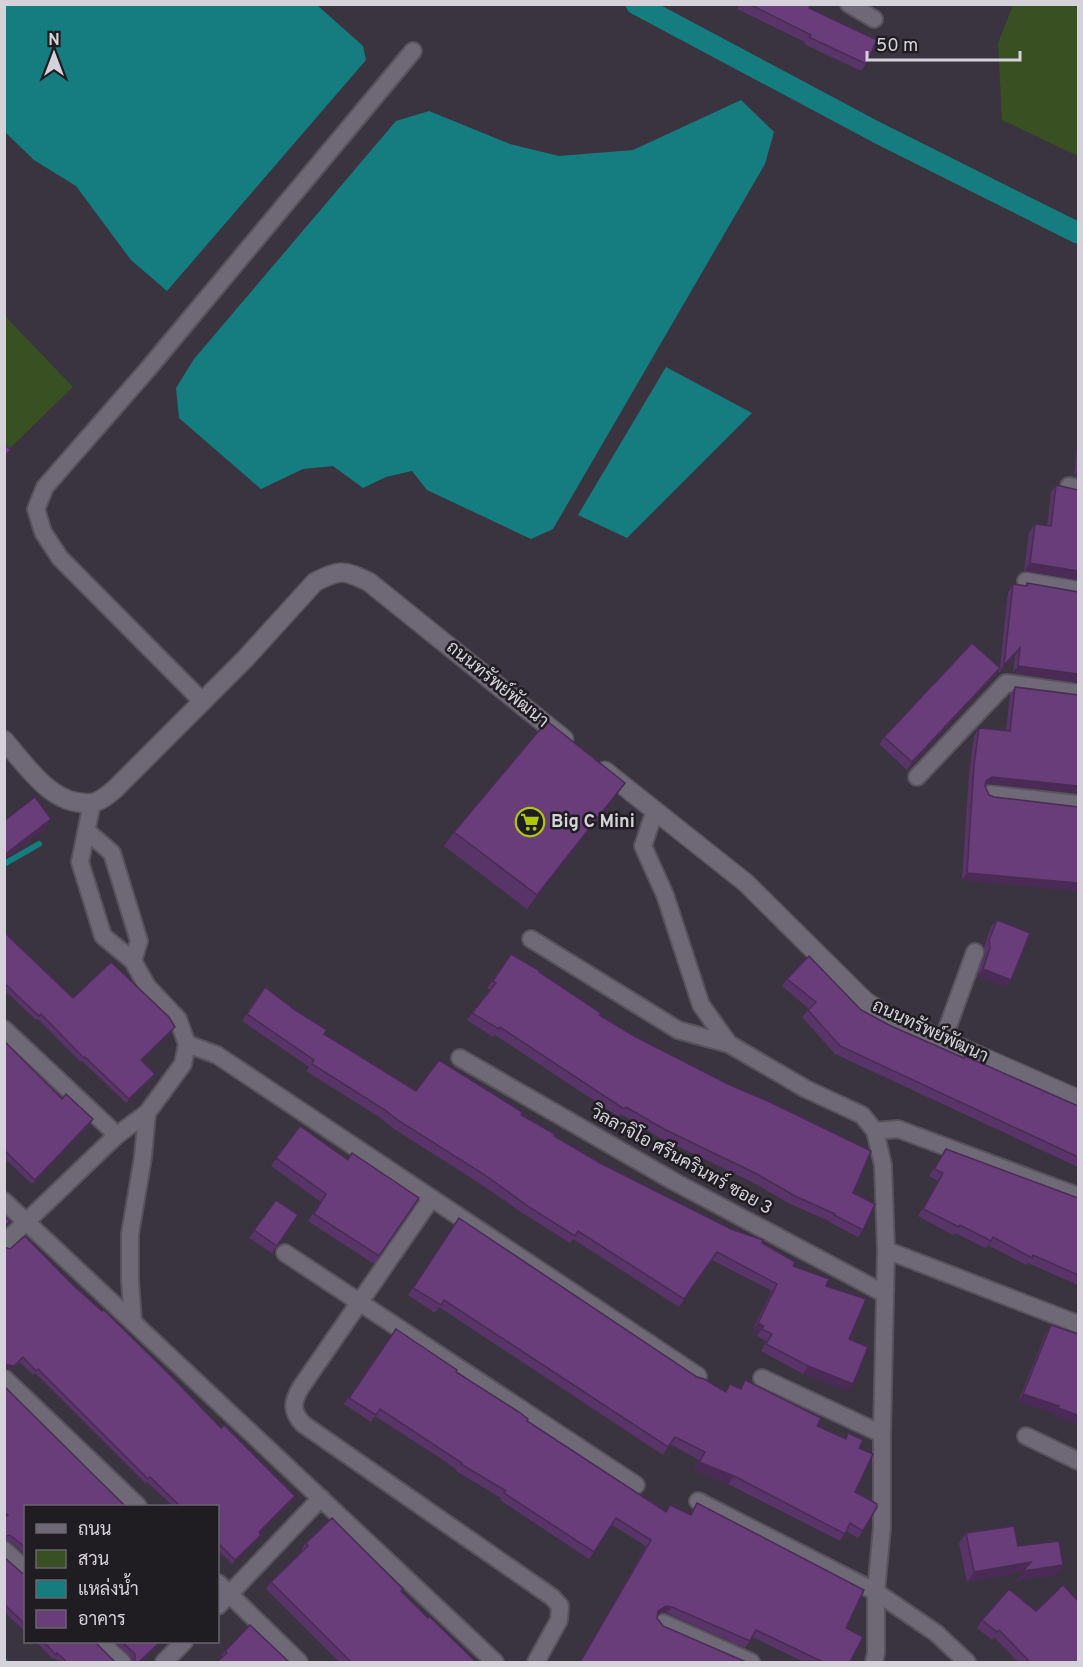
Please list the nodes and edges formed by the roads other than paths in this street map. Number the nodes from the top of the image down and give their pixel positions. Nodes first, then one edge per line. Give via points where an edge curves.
1 (849, 4) edge
2 (874, 19) dead end
3 (413, 51) dead end
4 (1026, 581) edge
5 (1078, 591) edge
6 (1078, 693) edge
7 (203, 702) junction
8 (4, 740) edge
9 (917, 777) dead end
10 (990, 794) edge
11 (92, 803) junction
12 (1078, 804) edge
13 (655, 810) junction
14 (87, 831) junction
15 (531, 939) dead end
16 (975, 952) dead end
17 (133, 961) junction
18 (4, 1029) edge
19 (943, 1040) junction
20 (187, 1044) junction
21 (729, 1044) junction
22 (460, 1058) dead end
23 (1078, 1099) edge
24 (147, 1113) junction
25 (875, 1131) junction
26 (117, 1135) junction
27 (1078, 1196) edge
28 (431, 1199) junction
29 (4, 1201) edge
30 (26, 1222) junction
31 (4, 1242) edge
32 (886, 1250) junction
33 (285, 1253) dead end
34 (885, 1294) junction
35 (359, 1303) junction
36 (133, 1322) junction
37 (1078, 1324) edge
38 (698, 1376) edge
39 (4, 1378) edge
40 (762, 1378) dead end
41 (882, 1434) junction
42 (1026, 1436) dead end
43 (1078, 1461) edge
44 (636, 1485) dead end
45 (321, 1498) junction
46 (698, 1501) edge
47 (137, 1505) edge
48 (4, 1550) edge
49 (24, 1568) edge
50 (876, 1592) junction
51 (221, 1595) edge
52 (663, 1623) edge
53 (102, 1643) edge
54 (182, 1643) edge
55 (122, 1662) edge
56 (164, 1662) edge
57 (299, 1662) edge
58 (495, 1662) edge
59 (536, 1662) edge
60 (751, 1662) edge
61 (874, 1662) edge
62 (967, 1662) edge

1 - 2 street
3 - 7 street via 45,487 36,509 43,532 60,558
4 - 5 street
6 - 9 street via 1006,683
7 - 11 street, ถนนทรัพย์พัฒนา via 116,789
7 - 13 street, ถนนทรัพย์พัฒนา via 315,582 346,572 369,582
8 - 11 street via 45,786 64,799
10 - 12 street
11 - 14 street
13 - 19 street, ถนนทรัพย์พัฒนา via 746,883 865,1001
13 - 21 street via 643,846 665,895 701,1005
14 - 17 street via 112,853 139,941
14 - 17 street via 80,862 103,936
15 - 21 street via 678,1030
16 - 19 street
17 - 20 street via 147,986 178,1019
18 - 26 street
19 - 23 street, ถนนทรัพย์พัฒนา
20 - 24 street via 183,1064
20 - 28 street via 217,1055
21 - 25 street via 806,1089 861,1115
22 - 34 street, วิลลาจิโอ ศรีนครินทร์ ซอย 3 via 675,1182
24 - 26 street
24 - 36 street via 130,1234
25 - 27 street via 898,1129
25 - 32 street via 883,1166
26 - 30 street
28 - 35 street
28 - 38 street
29 - 30 street
30 - 31 street
30 - 36 street
32 - 34 street
32 - 37 street
33 - 35 street
34 - 41 street
35 - 44 street
35 - 59 street via 295,1397 296,1416 552,1597 560,1606 559,1620
36 - 45 street
39 - 47 street
40 - 41 street
41 - 50 street via 882,1527
42 - 43 street
45 - 51 street
45 - 58 street
46 - 50 street
48 - 49 street
50 - 61 street
50 - 62 street via 936,1633
51 - 57 street
52 - 60 street
53 - 55 street
54 - 56 street

